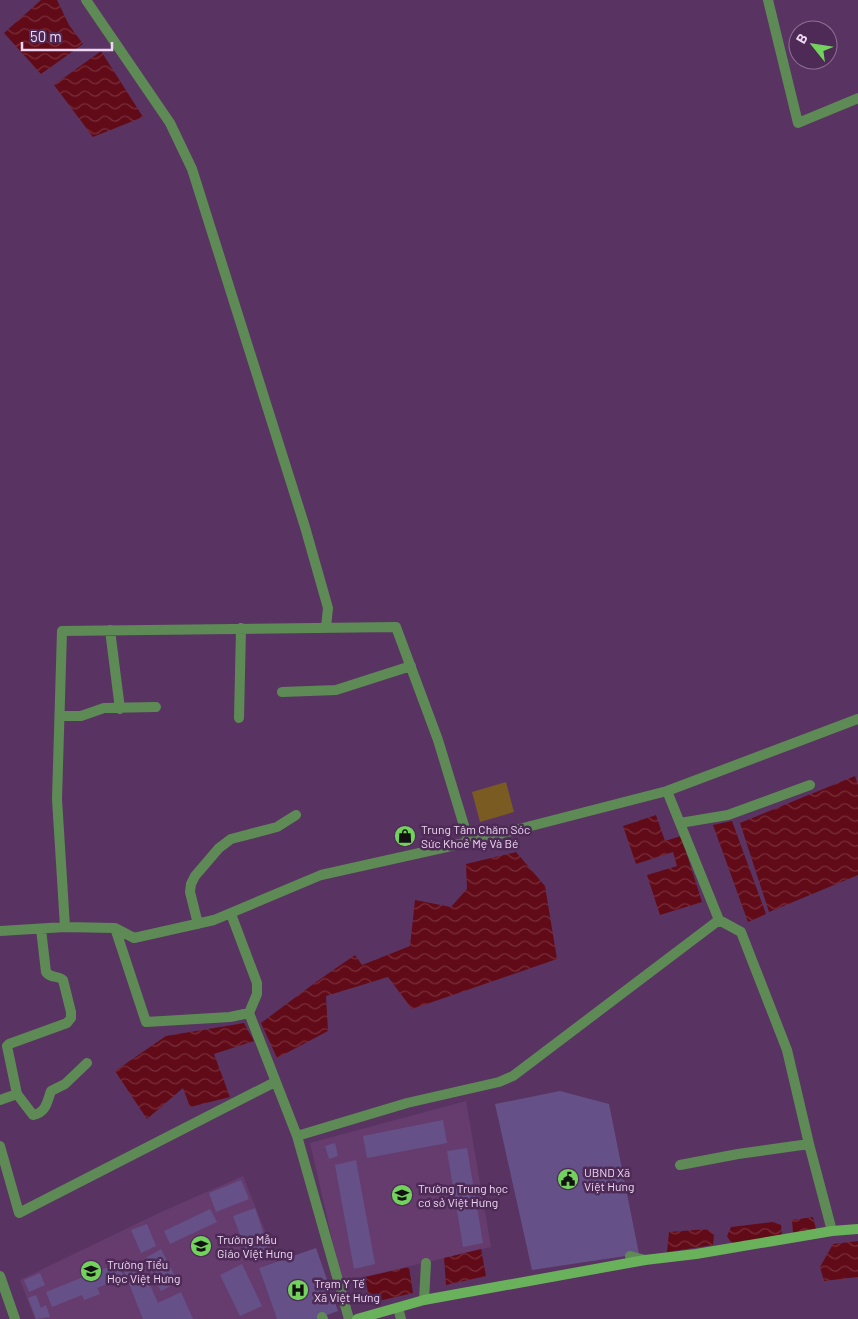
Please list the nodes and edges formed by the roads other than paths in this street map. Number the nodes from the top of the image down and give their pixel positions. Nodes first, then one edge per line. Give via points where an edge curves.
1 (86, 0) edge
2 (768, 0) edge
3 (858, 98) edge
4 (326, 627) junction
5 (241, 628) junction
6 (110, 630) junction
7 (410, 666) junction
8 (282, 692) dead end
9 (156, 707) dead end
10 (120, 709) junction
11 (60, 716) junction
12 (239, 718) dead end
13 (858, 719) edge
14 (810, 785) dead end
15 (667, 791) junction
16 (296, 815) dead end
17 (680, 823) junction
18 (469, 842) junction
19 (231, 914) junction
20 (719, 920) junction
21 (198, 924) junction
22 (65, 927) junction
23 (115, 928) junction
24 (41, 929) junction
25 (0, 931) edge
26 (248, 1013) junction
27 (87, 1063) dead end
28 (275, 1082) junction
29 (17, 1094) junction
30 (0, 1100) edge
31 (297, 1136) junction
32 (809, 1144) junction
33 (0, 1146) edge
34 (680, 1165) dead end
35 (858, 1228) edge
36 (832, 1231) junction
37 (630, 1256) dead end
38 (644, 1260) junction
39 (426, 1262) dead end
40 (0, 1276) edge
41 (424, 1300) junction
42 (398, 1308) junction
43 (15, 1319) edge
44 (350, 1319) edge
45 (357, 1319) edge
46 (401, 1319) edge

1 - 4 street via 170,123 192,169 305,527 328,608
2 - 3 street via 798,123
4 - 5 street
4 - 7 street via 396,627
5 - 6 street
5 - 12 street
6 - 10 street
6 - 11 street via 62,631
7 - 8 street via 336,690
7 - 18 street via 438,740
9 - 10 street
10 - 11 street via 104,708 81,716
11 - 22 street via 57,799
13 - 15 street
14 - 17 street via 728,815
15 - 17 street
15 - 18 street
16 - 21 street via 277,827 231,839 219,848 191,884
17 - 20 street
18 - 19 street via 322,875
19 - 21 street
19 - 26 street via 258,983 257,994
20 - 31 street via 513,1076
20 - 32 street via 741,932 787,1050
21 - 23 street via 134,938
22 - 23 street
22 - 24 street
23 - 26 street via 146,1022
24 - 25 street
24 - 29 street via 46,972 63,980 71,1018 66,1023 7,1046
26 - 28 street
27 - 29 street via 65,1084 51,1091 39,1114 33,1115
28 - 31 street
28 - 33 street via 19,1213
29 - 30 street
31 - 44 street
32 - 34 street
32 - 36 street
35 - 36 main road
36 - 38 main road
37 - 38 street
38 - 41 main road via 568,1269
39 - 41 street
40 - 43 street
41 - 42 main road
42 - 45 main road
42 - 46 street

